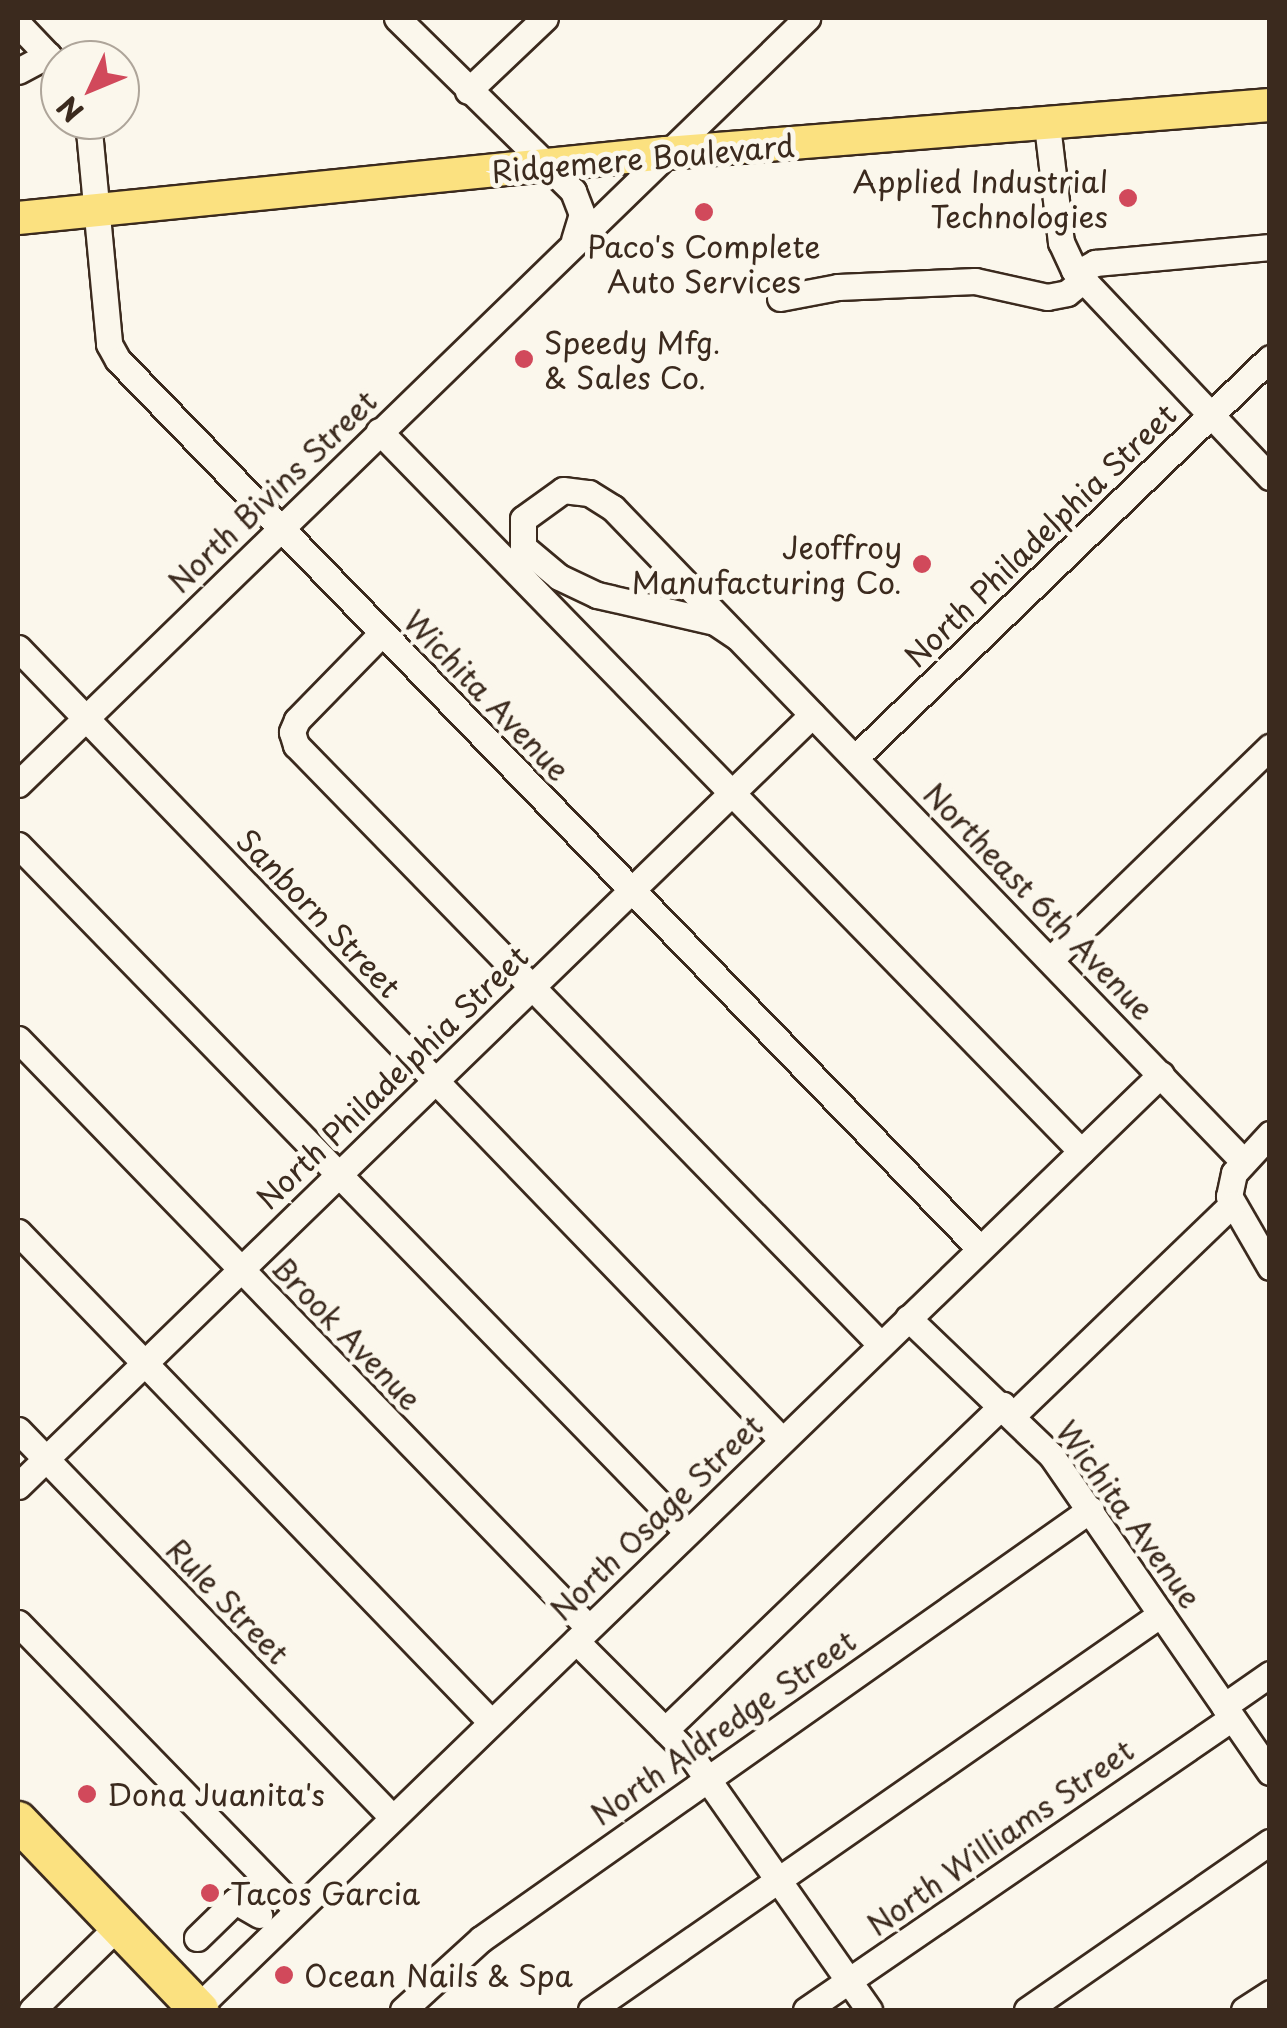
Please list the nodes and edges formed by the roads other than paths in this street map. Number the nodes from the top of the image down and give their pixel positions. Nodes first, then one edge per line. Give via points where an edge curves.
1 (397, 18) edge
2 (545, 18) edge
3 (807, 18) edge
4 (18, 24) edge
5 (40, 47) edge
6 (468, 91) junction
7 (1270, 105) edge
8 (1047, 125) junction
9 (90, 140) edge
10 (666, 153) junction
11 (542, 166) junction
12 (96, 211) junction
13 (18, 218) edge
14 (572, 244) junction
15 (1270, 247) edge
16 (1080, 276) junction
17 (780, 298) dead end
18 (1270, 358) edge
19 (1210, 416) junction
20 (378, 431) junction
21 (1270, 476) edge
22 (282, 528) junction
23 (382, 633) junction
24 (737, 636) junction
25 (18, 648) edge
26 (812, 714) junction
27 (85, 718) junction
28 (1270, 747) edge
29 (855, 758) junction
30 (18, 784) edge
31 (731, 795) junction
32 (18, 845) edge
33 (632, 892) junction
34 (1051, 959) junction
35 (532, 987) junction
36 (18, 1040) edge
37 (1161, 1074) junction
38 (436, 1080) junction
39 (1270, 1134) edge
40 (1081, 1151) junction
41 (1242, 1160) junction
42 (338, 1175) junction
43 (1231, 1205) junction
44 (18, 1232) edge
45 (980, 1248) junction
46 (1270, 1268) edge
47 (240, 1269) junction
48 (908, 1318) junction
49 (880, 1344) junction
50 (143, 1364) junction
51 (1008, 1410) junction
52 (18, 1430) edge
53 (782, 1440) junction
54 (45, 1459) junction
55 (18, 1486) edge
56 (1090, 1509) junction
57 (687, 1532) junction
58 (1160, 1614) junction
59 (18, 1623) edge
60 (582, 1634) junction
61 (1270, 1674) edge
62 (1228, 1712) junction
63 (491, 1722) junction
64 (665, 1730) junction
65 (1270, 1772) edge
66 (707, 1777) junction
67 (392, 1817) junction
68 (20, 1829) edge
69 (1270, 1842) edge
70 (778, 1879) junction
71 (297, 1910) junction
72 (259, 1915) dead end
73 (118, 1926) junction
74 (197, 1938) dead end
75 (848, 1981) junction
76 (1270, 1993) edge
77 (198, 2009) edge
78 (32, 2010) edge
79 (403, 2010) edge
80 (592, 2010) edge
81 (806, 2010) edge
82 (869, 2010) edge
83 (1027, 2010) edge
84 (1244, 2010) edge

1 - 6 street
2 - 6 street
3 - 10 street, North Bivins Street
4 - 5 street
6 - 11 street
7 - 8 main road, Ridgemere Boulevard
8 - 10 main road, Ridgemere Boulevard
8 - 16 street via 1060,242
9 - 12 street, Wichita Avenue
10 - 11 main road, Ridgemere Boulevard
10 - 14 street, North Bivins Street
11 - 12 main road, Ridgemere Boulevard
11 - 14 street via 580,202 581,225
12 - 13 main road, Ridgemere Boulevard
12 - 22 street, Wichita Avenue via 112,352
14 - 20 street, North Bivins Street
15 - 16 street via 1095,264
16 - 17 street via 1067,293 1047,297 975,281 838,287
16 - 19 street
18 - 19 street, North Philadelphia Street
19 - 21 street
19 - 29 street, North Philadelphia Street
20 - 22 street, North Bivins Street
20 - 31 street
22 - 23 street, Wichita Avenue
22 - 27 street, North Bivins Street
23 - 33 street, Wichita Avenue
23 - 35 street via 297,720 296,745
24 - 24 street, Northeast 6th Avenue via 614,508 589,493 548,495 523,519 523,547 558,577 598,595 715,622
24 - 26 street, Northeast 6th Avenue
25 - 27 street, Sanborn Street
26 - 29 street, Northeast 6th Avenue
26 - 31 street, North Philadelphia Street
27 - 30 street, North Bivins Street
27 - 38 street, Sanborn Street
28 - 34 street
29 - 34 street, Northeast 6th Avenue
31 - 33 street, North Philadelphia Street
31 - 40 street
32 - 42 street
33 - 35 street, North Philadelphia Street
33 - 45 street, Wichita Avenue
34 - 37 street, Northeast 6th Avenue
35 - 38 street, North Philadelphia Street
35 - 49 street
36 - 47 street, Brook Avenue
37 - 40 street, North Osage Street
37 - 41 street, Northeast 6th Avenue
38 - 42 street, North Philadelphia Street
38 - 53 street, Sanborn Street
39 - 41 street
40 - 45 street, North Osage Street
41 - 43 street
42 - 47 street, North Philadelphia Street
42 - 57 street
43 - 46 street
43 - 51 street
44 - 50 street
45 - 48 street, North Osage Street
47 - 50 street, North Philadelphia Street
47 - 60 street, Brook Avenue
48 - 49 street, North Osage Street
48 - 51 street, Wichita Avenue
49 - 53 street, North Osage Street
50 - 54 street, North Philadelphia Street
50 - 63 street
51 - 56 street, Wichita Avenue
51 - 64 street
52 - 54 street, Rule Street
53 - 57 street, North Osage Street
54 - 55 street, North Philadelphia Street
54 - 67 street, Rule Street
56 - 58 street, Wichita Avenue
56 - 66 street, North Aldredge Street
57 - 60 street, North Osage Street
58 - 62 street, Wichita Avenue
58 - 70 street
59 - 71 street
60 - 63 street, North Osage Street
60 - 64 street, Brook Avenue
61 - 62 street, North Williams Street
62 - 65 street, Wichita Avenue
62 - 75 street, North Williams Street
63 - 67 street, North Osage Street
64 - 66 street, Brook Avenue
66 - 70 street, Brook Avenue
66 - 79 street, North Aldredge Street via 481,1939
67 - 71 street, North Osage Street
68 - 73 highway
69 - 83 street
70 - 75 street, Brook Avenue
70 - 80 street
71 - 77 street, North Osage Street
72 - 74 street via 235,1901
73 - 77 highway
73 - 78 street
75 - 81 street, North Williams Street
75 - 82 street, Brook Avenue
76 - 84 street

